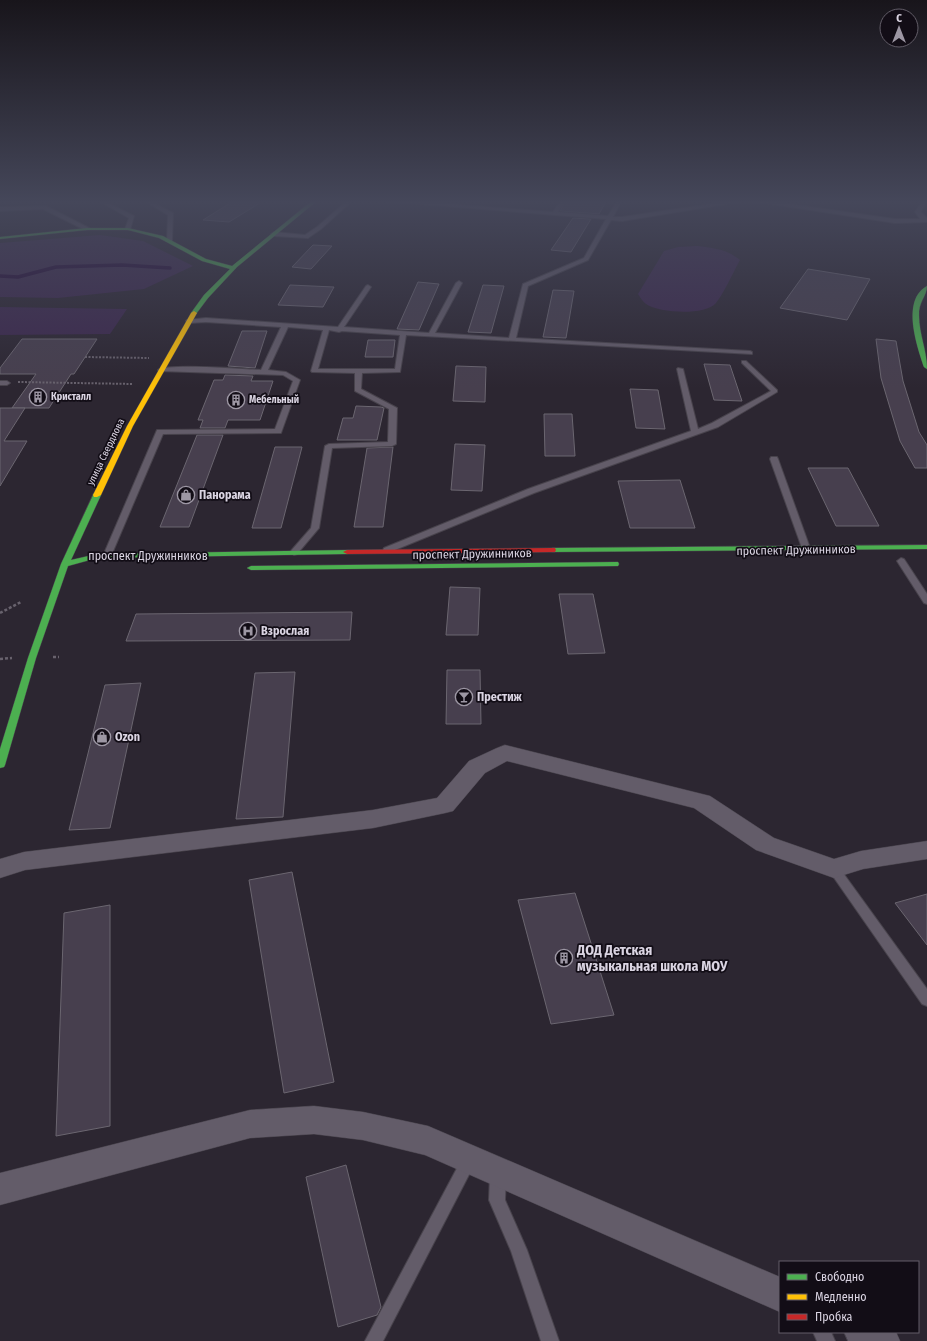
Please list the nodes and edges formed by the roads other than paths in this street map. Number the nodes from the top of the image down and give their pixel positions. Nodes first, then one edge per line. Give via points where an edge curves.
1 (214, 263) edge
2 (240, 263) edge
3 (578, 263) edge
4 (234, 268) junction
5 (459, 283) dead end
6 (368, 287) dead end
7 (927, 288) edge
8 (189, 321) junction
9 (285, 326) junction
10 (326, 329) junction
11 (339, 330) junction
12 (403, 334) junction
13 (431, 335) junction
14 (512, 340) junction
15 (750, 353) dead end
16 (744, 362) dead end
17 (927, 367) edge
18 (680, 369) dead end
19 (161, 370) junction
20 (359, 371) junction
21 (264, 372) junction
22 (695, 432) junction
23 (774, 459) dead end
24 (927, 547) edge
25 (806, 548) junction
26 (385, 551) junction
27 (294, 552) junction
28 (107, 556) junction
29 (897, 561) joint
30 (914, 561) dead end
31 (65, 564) junction
32 (624, 564) dead end
33 (86, 568) dead end
34 (243, 568) dead end
35 (927, 601) edge
36 (0, 765) edge
37 (927, 850) edge
38 (0, 869) edge
39 (834, 869) junction
40 (927, 1000) edge
41 (484, 1165) junction
42 (0, 1189) edge
43 (779, 1295) edge
44 (864, 1333) edge
45 (374, 1341) edge
46 (550, 1341) edge
47 (882, 1341) edge

1 - 4 street
2 - 4 street, улица Свердлова
3 - 14 lane via 525,285
4 - 8 street, улица Свердлова via 203,300
5 - 13 lane
6 - 11 lane
7 - 17 street via 916,306 922,356
8 - 9 lane
8 - 19 street, улица Свердлова
9 - 10 lane
9 - 21 lane
10 - 11 lane
10 - 20 lane via 314,371
11 - 12 lane
12 - 13 lane
12 - 20 lane via 398,371
13 - 14 lane
14 - 15 lane
16 - 22 lane via 775,391 715,425
18 - 22 lane
19 - 21 lane
19 - 31 street, улица Свердлова via 130,426
20 - 27 lane via 357,390 393,408 392,444 329,446 315,528
21 - 28 lane via 284,373 297,380 278,432 160,432
22 - 26 lane via 531,491
23 - 25 lane
24 - 25 street, проспект Дружинников
25 - 26 street, проспект Дружинников
26 - 27 street, проспект Дружинников
27 - 28 street, проспект Дружинников
28 - 31 street, проспект Дружинников via 96,556
29 - 30 street
29 - 35 lane
31 - 33 street, проспект Дружинников
31 - 36 street, улица Свердлова via 32,658
32 - 34 street, проспект Дружинников
37 - 39 street via 861,860
38 - 39 street via 24,861 373,819 445,805 477,767 505,753 702,802 765,844
39 - 40 lane
41 - 42 street via 428,1141 363,1126 314,1120 250,1124
41 - 43 street
41 - 45 lane
41 - 46 lane via 519,1250
44 - 47 street

